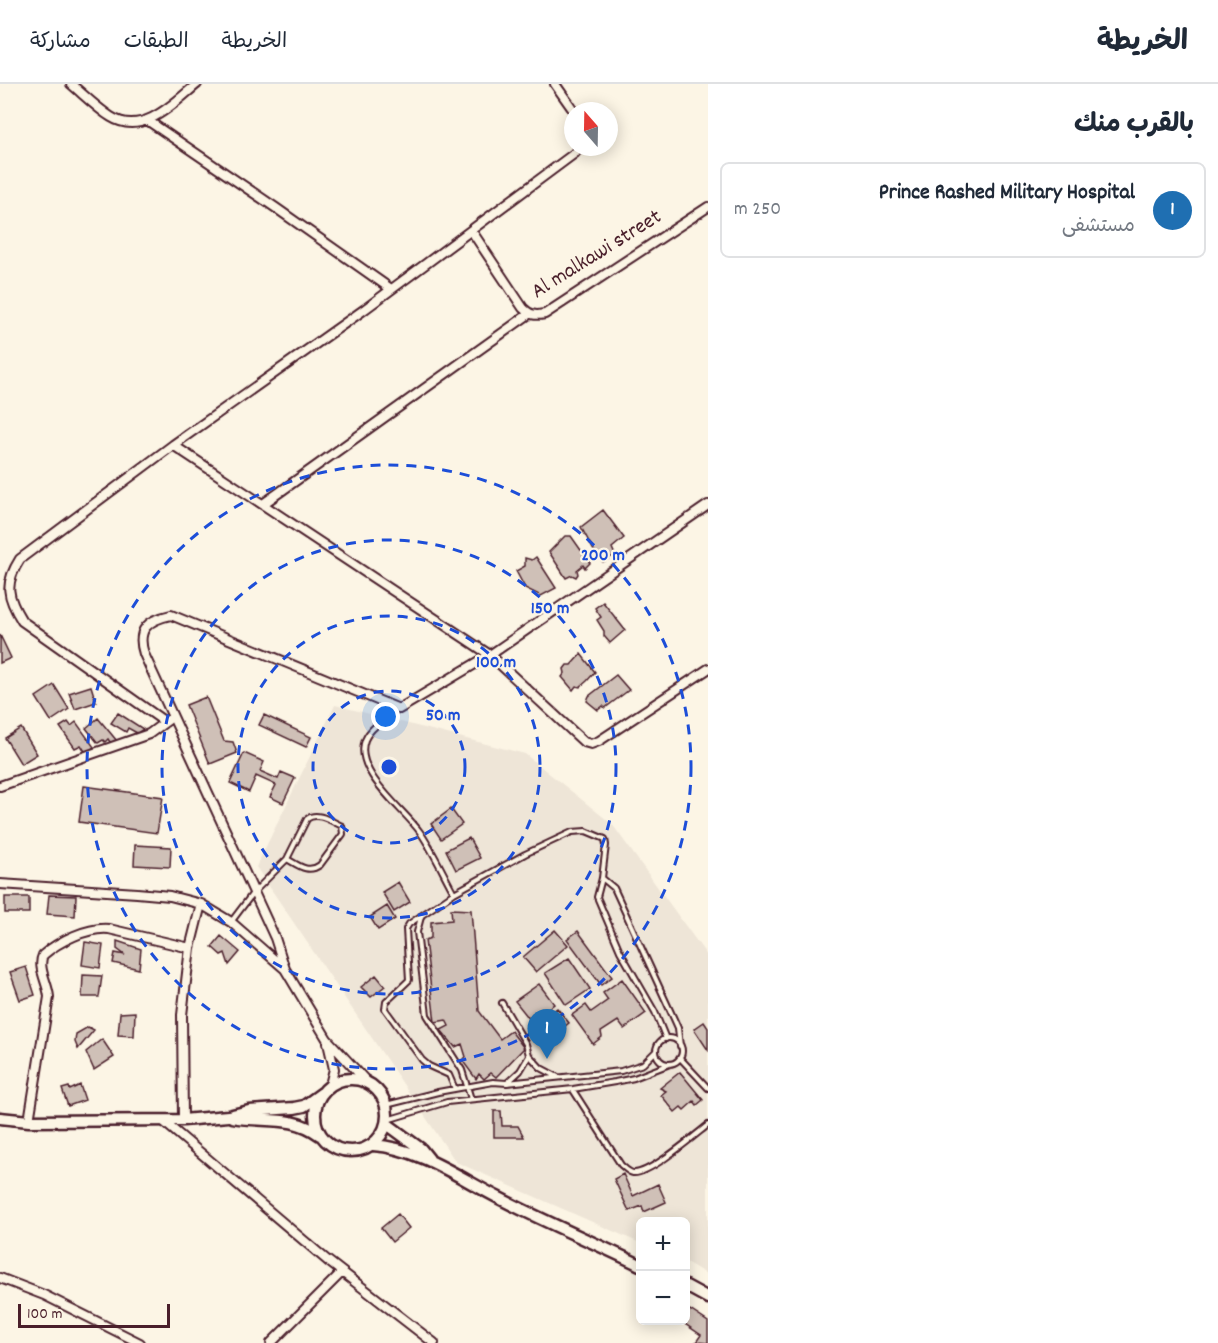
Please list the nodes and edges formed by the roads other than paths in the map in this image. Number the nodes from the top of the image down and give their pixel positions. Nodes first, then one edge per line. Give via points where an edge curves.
1 (71, 84) edge
2 (197, 84) edge
3 (555, 84) edge
4 (568, 102) edge
5 (147, 120) junction
6 (571, 156) edge
7 (708, 207) edge
8 (471, 230) junction
9 (391, 290) junction
10 (529, 314) junction
11 (173, 445) junction
12 (263, 504) junction
13 (708, 505) edge
14 (489, 655) junction
15 (708, 669) edge
16 (399, 709) junction
17 (172, 717) junction
18 (165, 722) junction
19 (0, 786) edge
20 (287, 859) junction
21 (602, 878) junction
22 (0, 884) edge
23 (253, 893) junction
24 (454, 893) junction
25 (201, 904) junction
26 (421, 917) junction
27 (231, 922) junction
28 (190, 948) junction
29 (285, 969) junction
30 (502, 1003) dead end
31 (327, 1039) junction
32 (666, 1039) junction
33 (680, 1046) junction
34 (656, 1051) junction
35 (530, 1055) junction
36 (680, 1058) junction
37 (670, 1064) junction
38 (559, 1078) junction
39 (366, 1081) junction
40 (507, 1083) junction
41 (469, 1087) junction
42 (708, 1088) edge
43 (326, 1089) junction
44 (455, 1089) junction
45 (573, 1089) junction
46 (471, 1099) junction
47 (386, 1105) junction
48 (228, 1116) junction
49 (0, 1118) edge
50 (183, 1120) junction
51 (29, 1121) junction
52 (163, 1121) junction
53 (387, 1122) junction
54 (708, 1125) edge
55 (320, 1136) junction
56 (373, 1144) junction
57 (429, 1159) junction
58 (636, 1263) edge
59 (342, 1272) junction
60 (0, 1278) edge
61 (690, 1288) edge
62 (708, 1298) edge
63 (140, 1343) edge
64 (272, 1343) edge
65 (434, 1343) edge

1 - 5 street via 113,118 131,123
2 - 5 street
3 - 4 street
5 - 9 street
6 - 8 street
7 - 10 street, Al malkawi street via 545,314
8 - 9 street
8 - 10 street, Al malkawi street
9 - 11 street
10 - 12 street
11 - 12 street
11 - 18 street via 20,560 11,572 8,590 22,621
12 - 14 street
13 - 14 street
14 - 15 street via 584,742 591,744
14 - 16 street
16 - 17 street via 171,615 148,623 140,642
16 - 24 lane via 373,728 363,753 375,780 420,831
17 - 18 street
17 - 23 street
18 - 19 street via 149,734
20 - 20 lane via 307,870 315,869 342,834 342,826 311,816
20 - 23 lane
21 - 24 lane via 605,839 586,831 572,832
21 - 32 lane via 597,897
21 - 33 lane via 614,888 678,1028
22 - 25 street via 137,893
23 - 27 lane
23 - 29 street
24 - 26 lane
25 - 27 street
25 - 28 street
26 - 41 lane via 417,932 427,1014
26 - 44 lane via 406,929 409,980 385,1005 422,1060 449,1075
27 - 29 street
28 - 50 street via 182,1015
28 - 51 street via 96,928 43,956 40,965 49,997
29 - 31 street
30 - 35 lane
31 - 39 street
31 - 43 street via 334,1069
32 - 33 lane
32 - 34 lane
33 - 36 lane
34 - 37 lane via 662,1062
34 - 38 lane via 633,1068
35 - 38 lane via 540,1068
35 - 40 lane
36 - 37 lane
36 - 42 lane
37 - 45 lane via 634,1078
38 - 40 lane
39 - 43 street via 348,1079
39 - 47 street via 382,1095
40 - 41 lane
41 - 44 lane
41 - 46 lane
43 - 48 street via 304,1106
43 - 55 street via 314,1114
44 - 47 lane
45 - 46 lane
45 - 54 lane via 630,1173 641,1173
46 - 53 lane via 438,1104
47 - 53 street
48 - 50 street
48 - 55 street via 290,1120
49 - 51 street
50 - 52 street
51 - 52 street
52 - 59 street
53 - 56 street
53 - 57 street
55 - 56 street via 339,1150 351,1152
56 - 57 street
57 - 58 street
59 - 64 street
59 - 65 street
60 - 63 street via 44,1295
61 - 62 street

